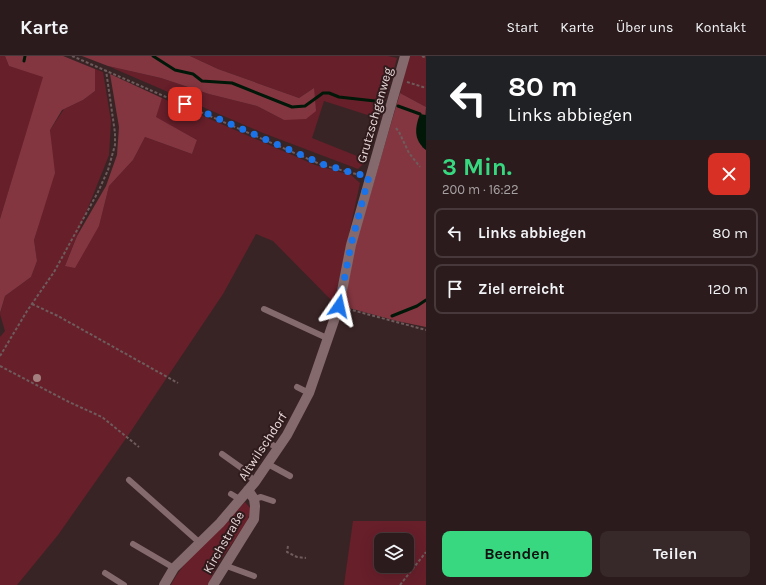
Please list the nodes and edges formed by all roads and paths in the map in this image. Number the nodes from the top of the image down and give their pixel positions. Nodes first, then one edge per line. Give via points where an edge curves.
1 (72, 56) edge
2 (405, 56) edge
3 (422, 56) edge
4 (426, 58) edge
5 (106, 69) junction
6 (398, 79) junction
7 (426, 88) edge
8 (386, 119) junction
9 (420, 167) dead end
10 (369, 176) junction
11 (340, 302) junction
12 (32, 304) junction
13 (264, 309) dead end
14 (426, 330) edge
15 (329, 339) junction
16 (0, 356) edge
17 (0, 366) edge
18 (178, 383) dead end
19 (297, 387) dead end
20 (309, 393) junction
21 (265, 441) dead end
22 (139, 447) dead end
23 (278, 448) junction
24 (222, 454) dead end
25 (268, 464) junction
26 (290, 476) dead end
27 (129, 480) dead end
28 (255, 482) junction
29 (231, 494) dead end
30 (251, 495) junction
31 (241, 500) junction
32 (273, 501) dead end
33 (133, 544) dead end
34 (200, 544) junction
35 (288, 546) dead end
36 (426, 552) edge
37 (306, 558) dead end
38 (224, 565) junction
39 (174, 568) junction
40 (105, 573) dead end
41 (254, 576) dead end
42 (124, 585) edge
43 (164, 585) edge
44 (213, 585) edge
45 (400, 585) edge

1 - 5 path
2 - 6 street, Grutzschgenweg
3 - 4 path
5 - 10 path via 322,164 344,169 356,175
5 - 12 path via 115,133 108,170 64,254
6 - 7 path
6 - 8 street, Grutzschgenweg
8 - 9 path via 399,132 409,153
8 - 10 street, Grutzschgenweg
10 - 11 street, Grutzschgenweg via 351,245
11 - 14 path via 387,321
11 - 15 street, Altwilschdorf
12 - 16 path
12 - 18 path
13 - 15 lane
15 - 20 street, Altwilschdorf
17 - 22 path via 102,417
19 - 20 lane
20 - 23 street, Altwilschdorf
21 - 23 lane
23 - 25 street, Altwilschdorf
24 - 28 lane
25 - 26 lane
25 - 28 street, Altwilschdorf
27 - 34 lane
28 - 30 street, Altwilschdorf
29 - 31 lane
30 - 31 street, Altwilschdorf
30 - 32 lane
30 - 38 street, Kirchstraße via 255,506 254,519
31 - 34 street, Altwilschdorf
33 - 39 lane
34 - 39 street, Altwilschdorf
35 - 37 path via 286,552
36 - 45 path
38 - 41 lane
38 - 44 street, Kirchstraße
39 - 43 street, Altwilschdorf
40 - 42 lane

